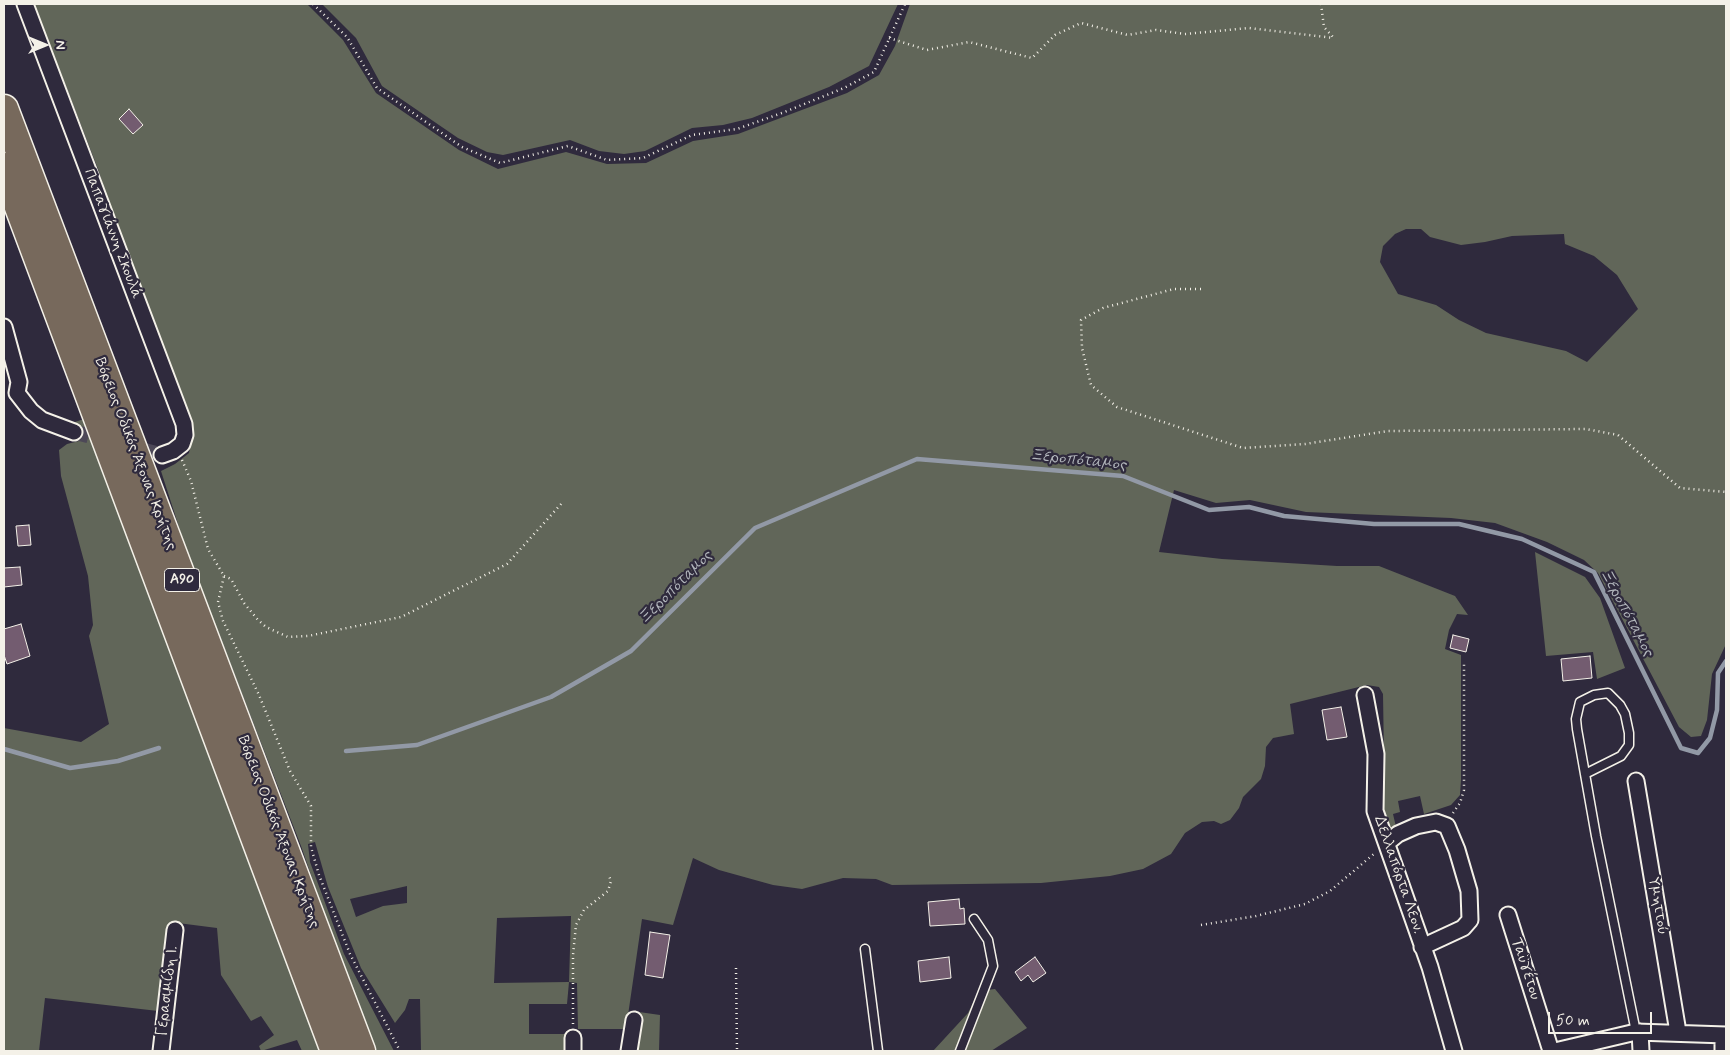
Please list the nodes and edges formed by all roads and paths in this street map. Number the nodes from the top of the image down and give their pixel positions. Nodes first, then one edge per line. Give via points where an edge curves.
1 (25, 4) edge
2 (314, 4) edge
3 (905, 4) edge
4 (1321, 4) edge
5 (889, 38) junction
6 (4, 109) edge
7 (4, 167) edge
8 (1201, 289) dead end
9 (4, 327) edge
10 (10, 393) edge
11 (74, 432) tunnel mouth
12 (169, 452) joint
13 (1726, 492) edge
14 (562, 503) dead end
15 (224, 576) junction
16 (1464, 660) dead end
17 (1365, 695) dead end
18 (1585, 774) junction
19 (1636, 781) dead end
20 (1445, 824) junction
21 (1387, 843) junction
22 (608, 876) dead end
23 (1508, 915) dead end
24 (974, 919) dead end
25 (1201, 925) dead end
26 (174, 930) dead end
27 (1422, 947) junction
28 (865, 949) dead end
29 (736, 968) dead end
30 (634, 1020) dead end
31 (1638, 1032) junction
32 (1678, 1032) junction
33 (1724, 1035) edge
34 (573, 1045) edge
35 (161, 1051) edge
36 (335, 1051) edge
37 (361, 1051) edge
38 (400, 1051) edge
39 (628, 1051) edge
40 (737, 1051) edge
41 (878, 1051) edge
42 (960, 1051) edge
43 (1454, 1051) edge
44 (1551, 1051) edge
45 (1555, 1051) edge
46 (1642, 1051) edge
47 (1723, 1051) edge

1 - 12 street, Παπαγιάννη Σκουλά via 184,424 184,438
2 - 5 path via 347,36 377,88 462,148 500,164 568,146 607,160 643,158 692,135 737,129 844,88 874,72
3 - 5 path
4 - 5 path via 1324,27 1334,38 1249,28 1185,34 1156,30 1128,35 1081,23 1055,35 1032,58 969,42 927,50
6 - 37 highway, Βόρειος Οδικός Άξονας Κρήτης / Α90
7 - 36 highway, Βόρειος Οδικός Άξονας Κρήτης / Α90
8 - 13 path via 1174,289 1103,308 1081,320 1082,348 1091,385 1117,407 1243,448 1305,444 1388,431 1594,430 1618,435 1680,488
9 - 10 street via 20,382
10 - 11 street via 42,420
12 - 15 path via 191,481 208,549
14 - 15 path via 507,564 401,618 288,637 258,620 231,579
15 - 38 path via 218,602 223,621 290,770 310,806 311,847 319,875 350,954
16 - 20 path via 1464,790 1460,803
17 - 21 street, Δελλαπόρτα Λεον. via 1376,754 1375,811
18 - 18 lane via 1621,756 1629,745 1625,714 1608,693 1585,699 1576,711
18 - 31 lane
19 - 32 street, Υμηττού
20 - 21 street via 1436,822 1416,826
20 - 27 street via 1457,850 1468,891 1470,920 1463,928
21 - 25 path via 1330,891 1305,904
21 - 27 street, Δελλαπόρτα Λεον.
22 - 34 path via 611,881 608,891 584,910 575,931
23 - 44 street, Ταϋγέτου
24 - 42 lane via 991,947 992,966
26 - 35 street, Γερασιμίδη Ι.
27 - 43 street, Δελλαπόρτα Λεον.
28 - 41 lane
29 - 40 path
30 - 39 street
31 - 32 street
31 - 45 street
31 - 46 street
32 - 33 street
33 - 47 street

